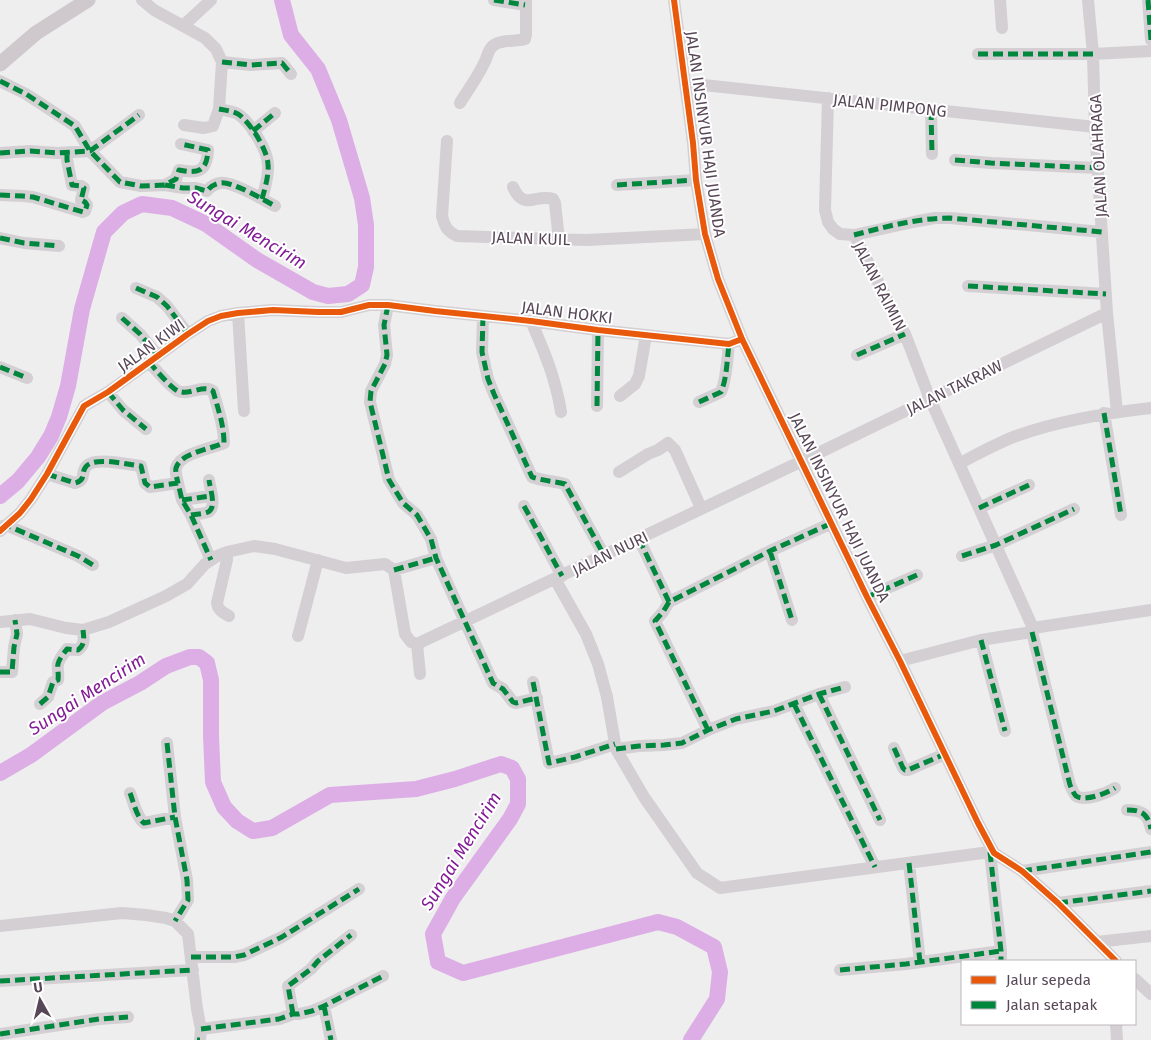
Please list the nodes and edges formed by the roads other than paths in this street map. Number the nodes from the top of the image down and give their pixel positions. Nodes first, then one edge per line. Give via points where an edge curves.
1 (88, 0) edge
2 (142, 0) edge
3 (211, 0) edge
4 (494, 0) edge
5 (674, 0) edge
6 (1000, 0) edge
7 (1088, 0) edge
8 (1148, 0) edge
9 (525, 3) edge
10 (184, 25) junction
11 (1002, 28) dead end
12 (1151, 40) edge
13 (1151, 51) edge
14 (978, 54) dead end
15 (1093, 54) junction
16 (222, 62) junction
17 (0, 64) edge
18 (291, 74) dead end
19 (0, 81) edge
20 (685, 83) junction
21 (828, 98) junction
22 (460, 103) dead end
23 (219, 109) junction
24 (931, 110) junction
25 (275, 113) dead end
26 (139, 115) dead end
27 (184, 124) dead end
28 (1095, 128) junction
29 (253, 131) junction
30 (447, 141) dead end
31 (181, 144) dead end
32 (90, 151) junction
33 (67, 153) junction
34 (0, 154) edge
35 (932, 154) dead end
36 (955, 160) dead end
37 (1098, 168) junction
38 (696, 180) junction
39 (165, 185) junction
40 (617, 185) dead end
41 (513, 187) dead end
42 (0, 195) edge
43 (262, 199) junction
44 (275, 206) dead end
45 (1102, 232) junction
46 (705, 234) junction
47 (854, 235) junction
48 (0, 238) edge
49 (559, 240) junction
50 (59, 246) dead end
51 (968, 286) dead end
52 (136, 288) dead end
53 (1106, 294) junction
54 (388, 305) junction
55 (238, 312) junction
56 (1107, 313) junction
57 (483, 316) junction
58 (122, 318) dead end
59 (531, 321) junction
60 (598, 330) junction
61 (188, 334) junction
62 (905, 334) junction
63 (646, 335) junction
64 (742, 339) junction
65 (729, 344) junction
66 (857, 355) dead end
67 (154, 359) junction
68 (0, 367) edge
69 (27, 378) dead end
70 (108, 392) junction
71 (620, 396) dead end
72 (930, 399) junction
73 (699, 402) dead end
74 (597, 406) dead end
75 (244, 411) dead end
76 (561, 412) dead end
77 (1111, 412) junction
78 (1150, 412) edge
79 (146, 429) dead end
80 (802, 461) junction
81 (960, 463) junction
82 (619, 472) dead end
83 (47, 474) junction
84 (209, 480) dead end
85 (178, 483) junction
86 (1029, 485) dead end
87 (211, 496) junction
88 (182, 500) junction
89 (524, 506) dead end
90 (701, 508) junction
91 (979, 508) junction
92 (1074, 509) dead end
93 (1121, 515) dead end
94 (191, 516) junction
95 (832, 523) junction
96 (2, 528) edge
97 (639, 539) junction
98 (996, 545) junction
99 (770, 551) junction
100 (227, 552) junction
101 (604, 555) junction
102 (962, 556) dead end
103 (436, 558) junction
104 (211, 560) junction
105 (318, 560) junction
106 (93, 565) dead end
107 (394, 570) junction
108 (917, 575) dead end
109 (558, 577) junction
110 (867, 597) junction
111 (669, 602) junction
112 (1151, 610) edge
113 (229, 616) dead end
114 (16, 620) junction
115 (792, 620) dead end
116 (0, 622) edge
117 (464, 622) junction
118 (83, 630) junction
119 (1033, 630) junction
120 (298, 636) dead end
121 (981, 640) junction
122 (417, 644) junction
123 (900, 660) junction
124 (0, 672) edge
125 (420, 674) dead end
126 (533, 682) dead end
127 (845, 687) dead end
128 (819, 694) junction
129 (537, 698) junction
130 (40, 704) dead end
131 (794, 704) junction
132 (708, 730) junction
133 (1005, 731) dead end
134 (167, 743) dead end
135 (616, 746) junction
136 (894, 748) dead end
137 (945, 754) junction
138 (1115, 788) dead end
139 (130, 793) dead end
140 (1127, 810) dead end
141 (175, 817) junction
142 (880, 820) dead end
143 (1151, 829) edge
144 (1151, 852) edge
145 (992, 853) junction
146 (909, 863) junction
147 (875, 868) junction
148 (1022, 871) junction
149 (359, 889) dead end
150 (1151, 891) edge
151 (1058, 903) junction
152 (176, 922) junction
153 (0, 926) edge
154 (351, 934) dead end
155 (1151, 936) edge
156 (1097, 942) junction
157 (1001, 956) edge
158 (1112, 960) edge
159 (920, 962) junction
160 (192, 964) junction
161 (840, 970) dead end
162 (383, 976) dead end
163 (0, 981) edge
164 (1136, 982) edge
165 (1151, 994) edge
166 (324, 1006) junction
167 (293, 1014) junction
168 (128, 1017) dead end
169 (1116, 1025) edge
170 (0, 1034) edge
171 (200, 1037) edge
172 (331, 1040) edge
173 (1117, 1040) edge

1 - 17 main road via 36,33
2 - 10 street
3 - 10 street
4 - 9 street
5 - 20 street, JALAN INSINYUR HAJI JUANDA
6 - 11 street
7 - 15 street, JALAN OLAHRAGA
8 - 12 street
9 - 22 street via 524,39 493,46
10 - 16 street via 205,38 216,49
13 - 15 street
14 - 15 street
15 - 28 street, JALAN OLAHRAGA
16 - 18 street via 250,65 282,63
16 - 23 street
19 - 32 street via 75,126
20 - 21 street, JALAN PIMPONG
20 - 38 street, JALAN INSINYUR HAJI JUANDA
21 - 24 street, JALAN PIMPONG
21 - 47 street, JALAN RAIMIN via 825,210 833,229 840,234
23 - 27 street via 213,126 204,128
23 - 29 street via 240,115
24 - 28 street, JALAN PIMPONG
24 - 35 street
25 - 29 street
26 - 32 street
28 - 37 street, JALAN OLAHRAGA
29 - 43 street via 268,164
30 - 49 street, JALAN KUIL via 442,216 449,232 457,236
31 - 39 street via 208,150 207,162 195,171 179,170 176,179
32 - 33 street
32 - 39 street via 120,182 140,186
33 - 34 street via 30,150
33 - 42 street via 72,185 84,188 81,200 87,205 85,211 33,197
36 - 37 street
37 - 45 street, JALAN OLAHRAGA
38 - 40 street
38 - 46 street, JALAN INSINYUR HAJI JUANDA
39 - 43 street via 207,191 222,182
41 - 49 street via 522,199 553,199
43 - 44 street
45 - 47 street via 950,218 927,219
45 - 53 street, JALAN OLAHRAGA
46 - 49 street, JALAN KUIL
46 - 64 street, JALAN INSINYUR HAJI JUANDA via 718,279
47 - 62 street, JALAN RAIMIN
48 - 50 street
51 - 53 street
52 - 61 street via 167,306
53 - 56 street, JALAN OLAHRAGA
54 - 55 street, JALAN KIWI via 341,312
54 - 57 street, JALAN HOKKI
54 - 103 street via 384,324 385,364 371,391 370,402 389,480 403,503 417,514 431,539
55 - 61 street, JALAN KIWI via 208,321
55 - 75 street
56 - 72 street, JALAN TAKRAW
56 - 77 street, JALAN OLAHRAGA
57 - 59 street, JALAN HOKKI
57 - 101 street via 482,352 488,379 532,477 565,484
58 - 67 street via 140,334
59 - 60 street, JALAN HOKKI
59 - 76 street via 559,393
60 - 63 street, JALAN HOKKI
60 - 74 street
61 - 67 street, JALAN KIWI
62 - 66 street
62 - 72 street, JALAN RAIMIN
63 - 65 street, JALAN HOKKI
63 - 71 street via 639,376 635,384
64 - 65 street, JALAN HOKKI
64 - 80 street, JALAN INSINYUR HAJI JUANDA
65 - 73 street via 721,392
67 - 70 street, JALAN KIWI
67 - 85 street via 177,391 211,389 224,432 224,443 181,459 176,469
68 - 69 street
70 - 79 street
70 - 83 street, JALAN KIWI via 84,406
72 - 80 street, JALAN TAKRAW
72 - 81 street, JALAN RAIMIN
77 - 78 street
77 - 81 street via 1018,435
77 - 93 street, JALAN OLAHRAGA
80 - 90 street, JALAN NURI
80 - 95 street, JALAN INSINYUR HAJI JUANDA
81 - 91 street, JALAN RAIMIN
82 - 90 street via 668,442 675,450
83 - 85 street via 75,483 82,480 88,465 99,461 141,466 145,483 150,487
83 - 96 street, JALAN KIWI via 20,514
84 - 87 street
85 - 88 street
86 - 91 street
87 - 88 street
87 - 94 street via 212,510
88 - 94 street
89 - 109 street
90 - 97 street, JALAN NURI
91 - 98 street, JALAN RAIMIN
92 - 98 street
94 - 104 street
95 - 99 street
95 - 110 street, JALAN INSINYUR HAJI JUANDA
96 - 106 street via 78,556
97 - 101 street, JALAN NURI
97 - 111 street
98 - 102 street
98 - 119 street, JALAN RAIMIN
99 - 111 street
99 - 115 street
100 - 104 street
100 - 105 street via 254,546
100 - 113 street via 217,603 220,611
101 - 109 street, JALAN NURI
103 - 107 street
103 - 117 street
104 - 118 street via 186,584 166,596
105 - 107 street via 346,568 385,564
105 - 120 street
107 - 122 street via 405,634
108 - 110 street
109 - 117 street, JALAN NURI via 539,582
109 - 135 street via 598,664
110 - 123 street, JALAN INSINYUR HAJI JUANDA
111 - 132 street via 655,621
112 - 119 street
114 - 116 street
114 - 118 street via 30,619
114 - 124 street via 12,672
117 - 122 street, JALAN NURI
117 - 129 street via 493,683 503,689 513,702
118 - 130 street via 81,648 67,650 63,654 58,663 58,680 53,682 48,697
119 - 121 street
119 - 138 street, JALAN RAIMIN via 1074,794 1086,798
121 - 123 street
121 - 133 street
122 - 125 street
123 - 137 street, JALAN INSINYUR HAJI JUANDA
126 - 129 street
127 - 128 street
128 - 131 street
128 - 142 street
129 - 135 street via 549,763
131 - 132 street
131 - 147 street
132 - 135 street via 682,743
134 - 141 street
135 - 147 street via 644,797 697,873 720,888
136 - 137 street via 905,770
137 - 145 street, JALAN INSINYUR HAJI JUANDA
139 - 141 street via 144,823
140 - 143 street via 1143,813
141 - 152 street via 188,900
144 - 148 street
145 - 146 street
145 - 148 street, JALAN INSINYUR HAJI JUANDA
145 - 157 street
146 - 147 street
146 - 159 street
148 - 151 street, JALAN INSINYUR HAJI JUANDA
149 - 160 street via 282,937 244,955
150 - 151 street
151 - 156 street, JALAN INSINYUR HAJI JUANDA
152 - 153 street via 122,912
152 - 160 street via 188,934
154 - 167 street via 288,986
155 - 156 street
156 - 158 street, JALAN INSINYUR HAJI JUANDA
157 - 159 street
159 - 161 street
160 - 163 street
160 - 171 street
162 - 166 street
164 - 165 street
166 - 167 street
166 - 172 street
167 - 171 street
168 - 170 street
169 - 173 street

